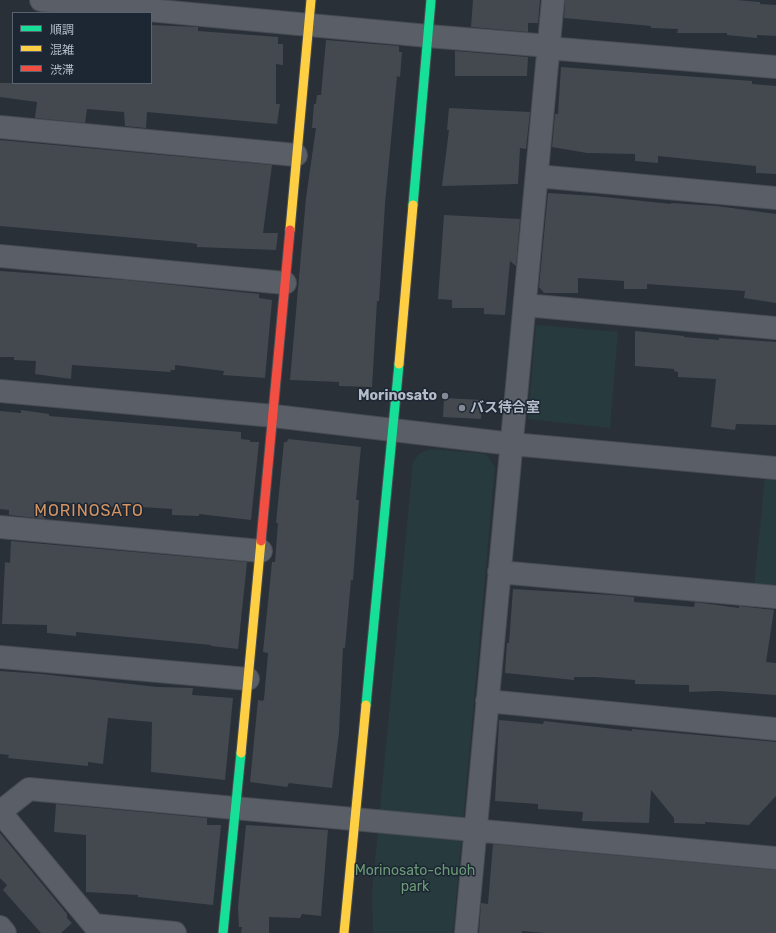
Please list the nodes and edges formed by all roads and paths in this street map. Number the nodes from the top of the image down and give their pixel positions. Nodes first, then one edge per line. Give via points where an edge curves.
1 (41, 0) edge
2 (311, 0) edge
3 (431, 0) edge
4 (553, 0) edge
5 (308, 25) junction
6 (428, 36) junction
7 (549, 47) junction
8 (776, 67) edge
9 (0, 127) edge
10 (296, 155) junction
11 (537, 176) junction
12 (776, 198) edge
13 (0, 256) edge
14 (285, 283) junction
15 (525, 305) junction
16 (776, 328) edge
17 (0, 390) edge
18 (274, 416) junction
19 (392, 429) junction
20 (512, 444) junction
21 (776, 468) edge
22 (0, 527) edge
23 (261, 551) junction
24 (499, 572) junction
25 (776, 597) edge
26 (0, 657) edge
27 (248, 679) junction
28 (487, 701) junction
29 (776, 729) edge
30 (236, 809) junction
31 (0, 812) edge
32 (355, 819) junction
33 (474, 830) junction
34 (776, 858) edge
35 (0, 927) edge
36 (89, 929) edge
37 (5, 933) edge
38 (175, 933) edge
39 (223, 933) edge
40 (344, 933) edge
41 (466, 933) edge

1 - 5 street
2 - 5 street
3 - 6 street
4 - 7 street
5 - 6 street
5 - 10 street
6 - 7 street
6 - 19 street
7 - 8 street
7 - 11 street
9 - 10 street
10 - 14 street
11 - 12 street
11 - 15 street
13 - 14 street
14 - 18 street
15 - 16 street
15 - 20 street
17 - 18 street
18 - 19 street
18 - 23 street
19 - 20 street
19 - 32 street
20 - 21 street
20 - 24 street
22 - 23 street
23 - 27 street
24 - 25 street
24 - 28 street
26 - 27 street
27 - 30 street
28 - 29 street
28 - 33 street
30 - 31 street via 29,788
30 - 32 street
30 - 39 street
31 - 36 street
32 - 33 street
32 - 40 street
33 - 34 street
33 - 41 street
35 - 37 street
36 - 38 street

